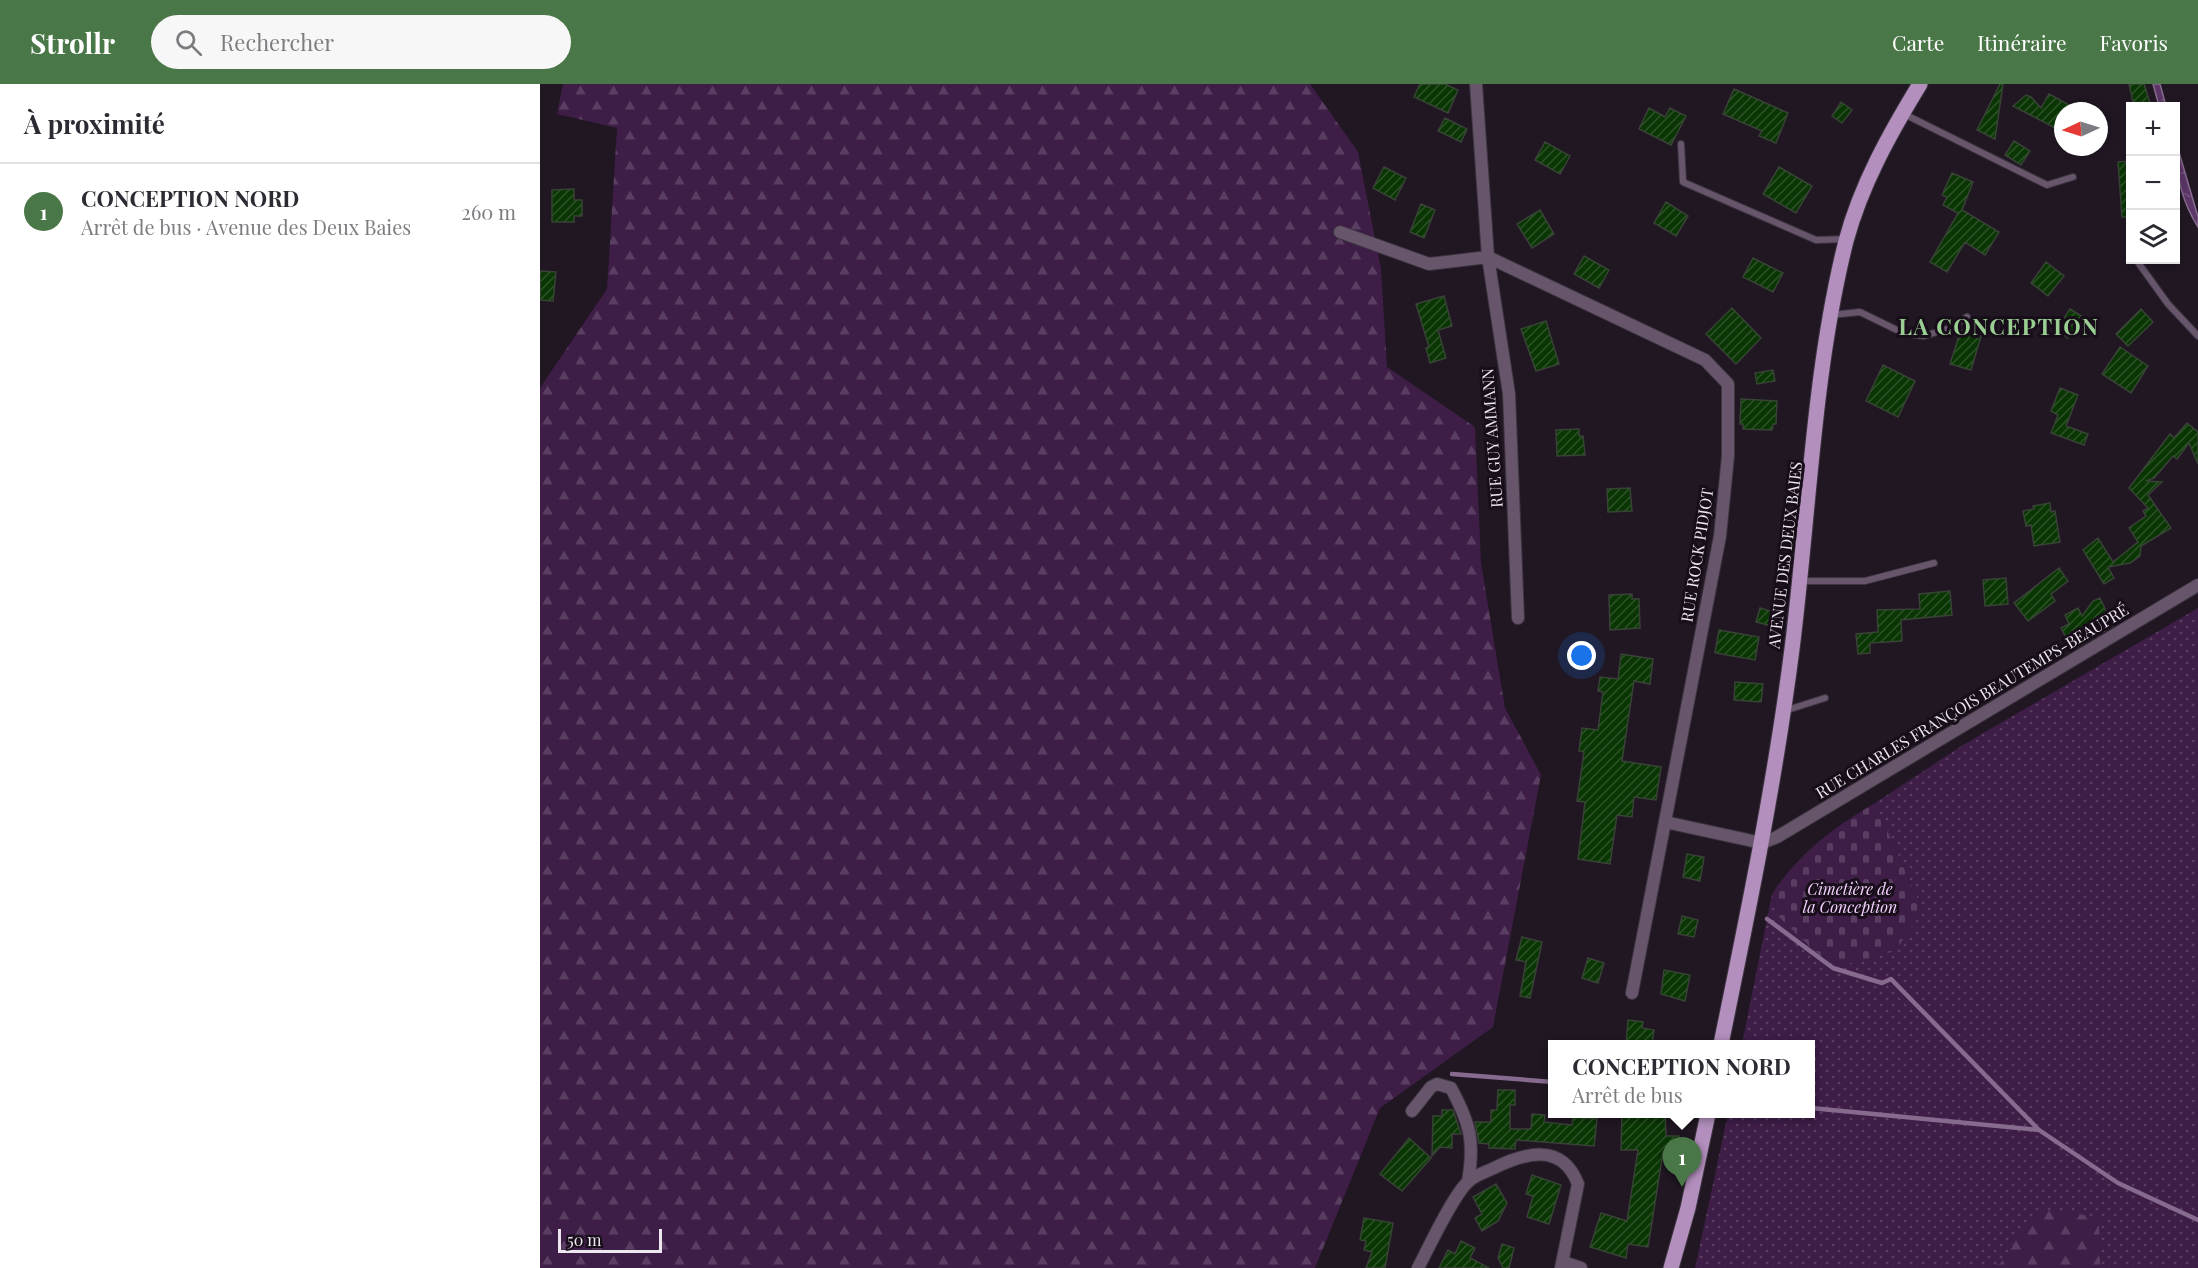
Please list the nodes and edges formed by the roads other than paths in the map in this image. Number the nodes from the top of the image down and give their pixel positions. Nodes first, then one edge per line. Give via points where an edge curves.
1 (1476, 84) edge
2 (1920, 84) edge
3 (1902, 113) junction
4 (1682, 144) dead end
5 (2073, 177) dead end
6 (1340, 232) dead end
7 (1847, 239) junction
8 (1488, 257) junction
9 (2139, 264) edge
10 (1830, 315) junction
11 (1967, 317) dead end
12 (2198, 336) edge
13 (1934, 563) dead end
14 (1801, 581) junction
15 (2198, 585) edge
16 (1518, 618) dead end
17 (1825, 698) dead end
18 (1784, 711) junction
19 (1665, 822) junction
20 (1762, 843) junction
21 (1632, 993) dead end
22 (1722, 1040) edge
23 (1412, 1111) dead end
24 (1707, 1118) edge
25 (1468, 1181) junction
26 (1562, 1265) edge
27 (1418, 1268) edge
28 (1581, 1268) edge
29 (1671, 1268) edge

1 - 8 street
2 - 3 main road, AVENUE DES DEUX BAIES
3 - 5 lane via 2047,185
3 - 7 main road, AVENUE DES DEUX BAIES via 1887,138
4 - 7 lane via 1683,182 1816,240
6 - 8 street via 1429,264
7 - 10 main road, AVENUE DES DEUX BAIES
8 - 16 street, RUE GUY AMMANN via 1509,394
8 - 19 street, RUE ROCK PIDJOT via 1705,360 1728,384 1728,456 1720,536
9 - 12 lane
10 - 11 lane via 1860,312 1903,333 1924,336 1950,328
10 - 14 main road, AVENUE DES DEUX BAIES
13 - 14 lane via 1865,581
14 - 18 main road, AVENUE DES DEUX BAIES
15 - 20 street, RUE CHARLES FRANÇOIS BEAUTEMPS-BEAUPRÉ
17 - 18 lane
18 - 20 main road, AVENUE DES DEUX BAIES
19 - 20 street
19 - 21 street, RUE ROCK PIDJOT
20 - 22 main road, AVENUE DES DEUX BAIES
23 - 25 street via 1431,1087 1437,1084 1451,1088 1472,1136
24 - 29 main road via 1689,1208
25 - 26 street via 1514,1158 1531,1154 1564,1162 1574,1172 1578,1184
25 - 27 street
26 - 28 street

